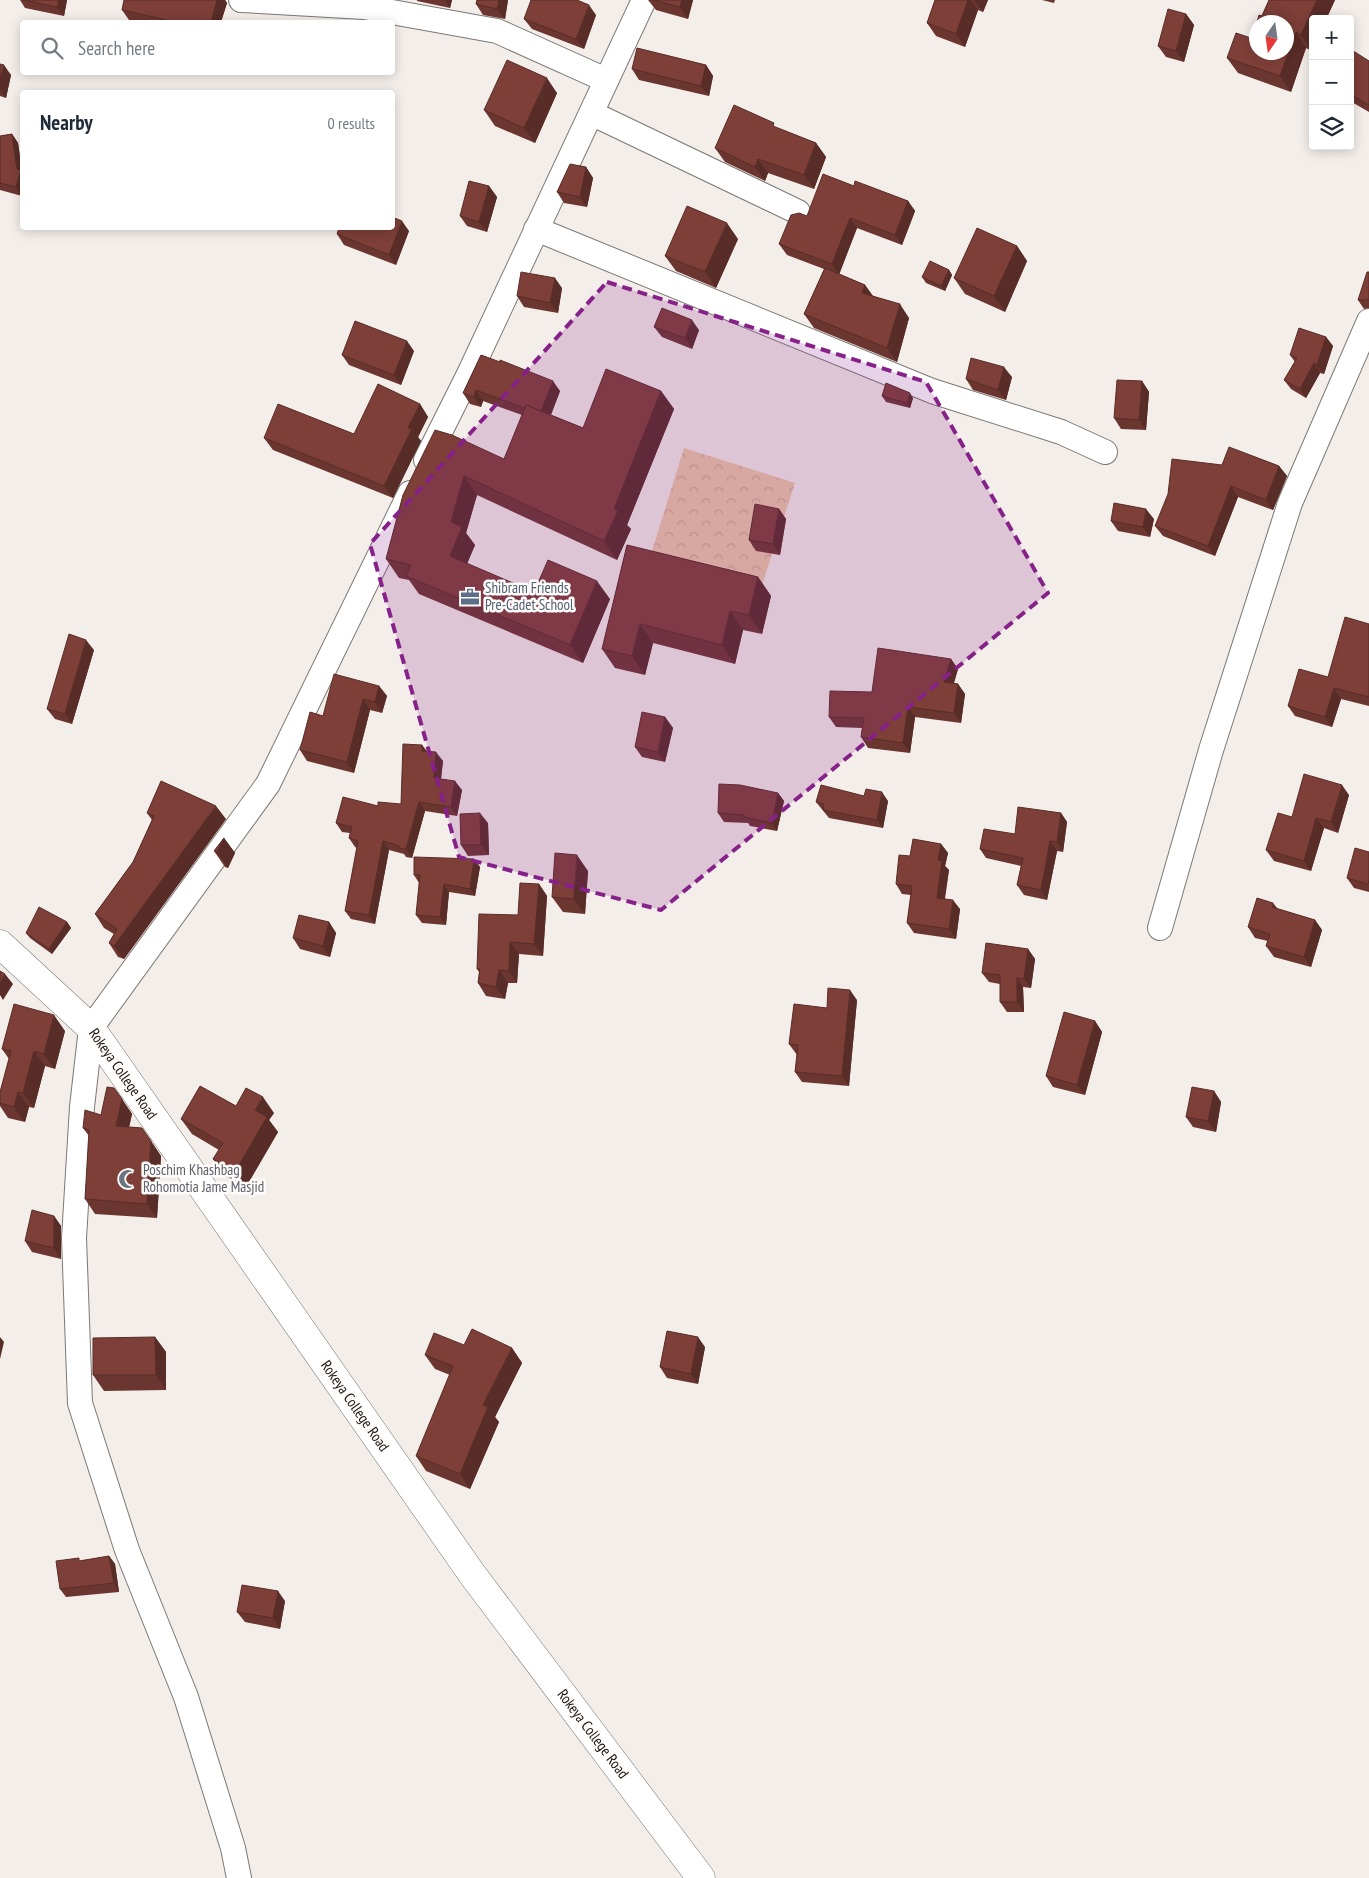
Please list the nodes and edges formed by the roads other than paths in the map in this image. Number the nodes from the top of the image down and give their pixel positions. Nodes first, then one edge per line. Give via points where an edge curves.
1 (241, 0) edge
2 (644, 0) edge
3 (606, 80) junction
4 (590, 113) junction
5 (798, 212) edge
6 (536, 229) junction
7 (1369, 321) edge
8 (1106, 452) dead end
9 (1160, 928) dead end
10 (0, 944) edge
11 (91, 1028) junction
12 (239, 1878) edge
13 (701, 1878) edge

1 - 3 street via 364,7 497,31
2 - 3 street
3 - 4 street
4 - 5 street
4 - 6 street
6 - 8 street via 932,391 1061,432
6 - 11 street via 469,374 268,784
7 - 9 street via 1290,503 1211,750
10 - 11 street, Rokeya College Road
11 - 12 street via 82,1107 74,1238 80,1403 127,1550 186,1697
11 - 13 street, Rokeya College Road via 472,1574

